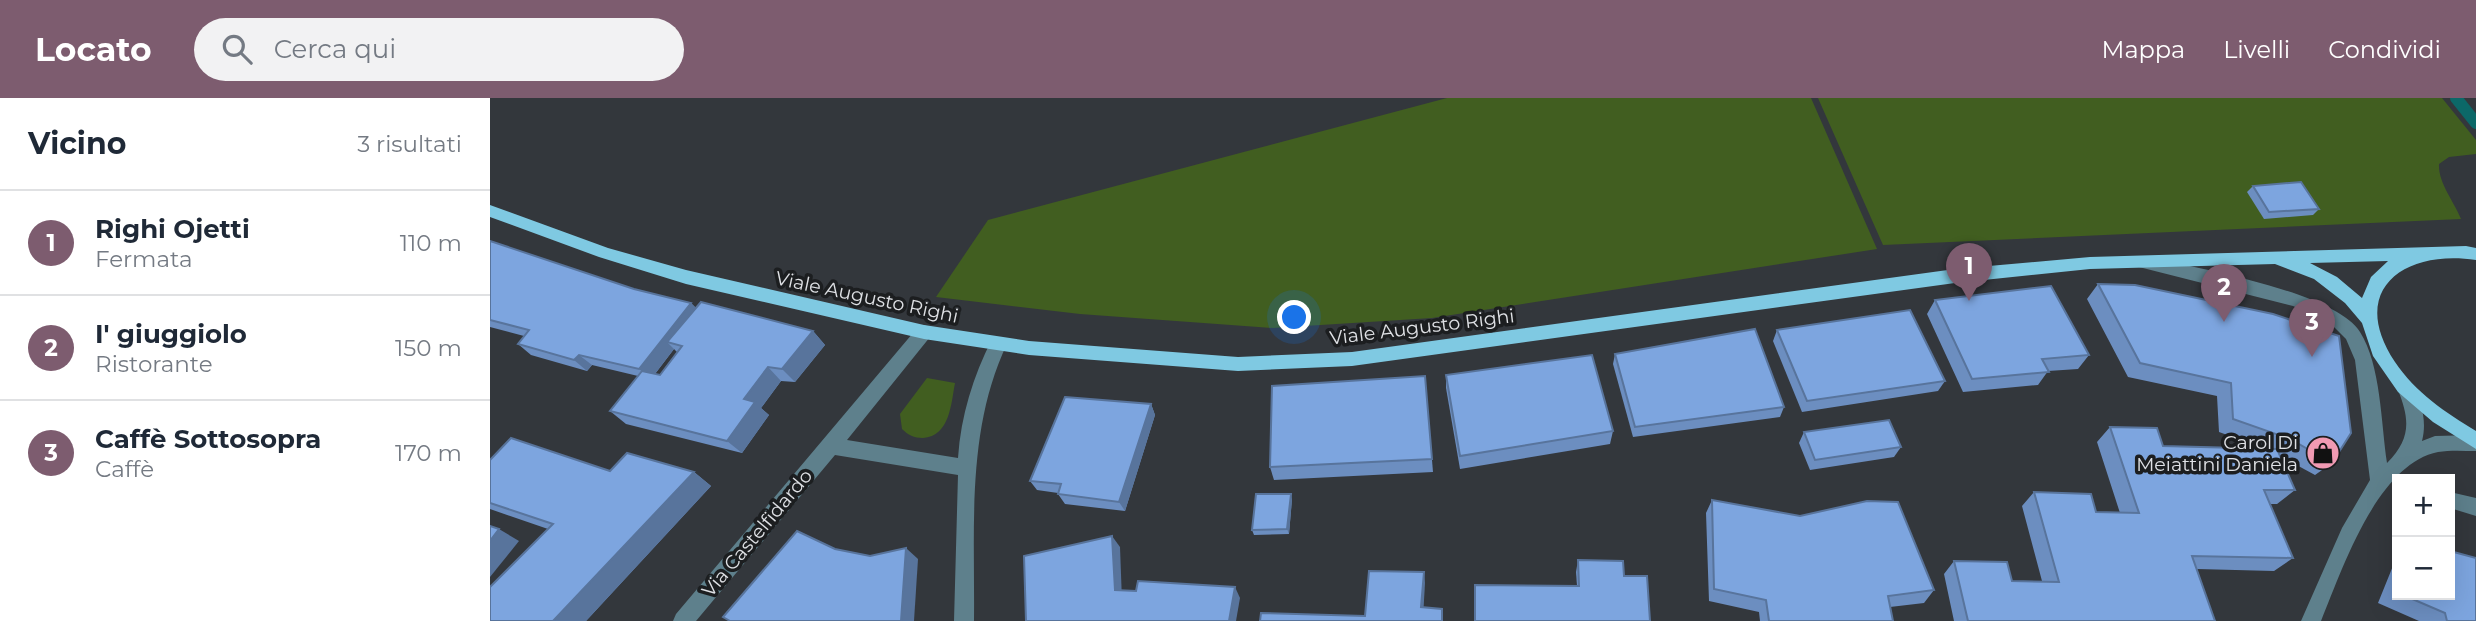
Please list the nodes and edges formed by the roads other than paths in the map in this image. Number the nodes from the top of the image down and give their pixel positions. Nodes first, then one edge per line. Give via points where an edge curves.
1 (490, 211) edge
2 (2473, 253) edge
3 (2423, 254) junction
4 (2261, 256) junction
5 (2122, 260) junction
6 (2370, 319) junction
7 (924, 332) junction
8 (998, 344) junction
9 (2407, 390) junction
10 (2476, 442) edge
11 (831, 446) junction
12 (2404, 459) junction
13 (967, 468) junction
14 (2389, 484) edge
15 (2455, 501) edge
16 (2476, 507) edge
17 (683, 621) edge
18 (964, 621) edge
19 (2311, 621) edge

1 - 7 main road, Viale Augusto Righi via 686,277
2 - 3 main road, Viale Augusto Righi
3 - 4 main road, Viale Augusto Righi
3 - 6 main road via 2381,276 2373,289
4 - 5 main road, Viale Augusto Righi
4 - 6 main road, Viale Augusto Righi via 2326,277 2355,299
5 - 8 main road, Viale Augusto Righi via 1955,276 1320,361 1238,364
5 - 14 street, Viale Augusto Righi via 2162,265 2310,304 2336,317 2353,335 2364,360
6 - 9 main road via 2381,353
7 - 8 main road, Viale Augusto Righi
7 - 11 street, Via Castelfidardo
8 - 13 street via 973,410
9 - 10 main road
9 - 12 street via 2414,408 2415,437
10 - 12 street via 2435,443
11 - 13 street
11 - 17 street, Via Castelfidardo
12 - 14 street
13 - 18 street
14 - 19 street via 2345,541
15 - 16 street

